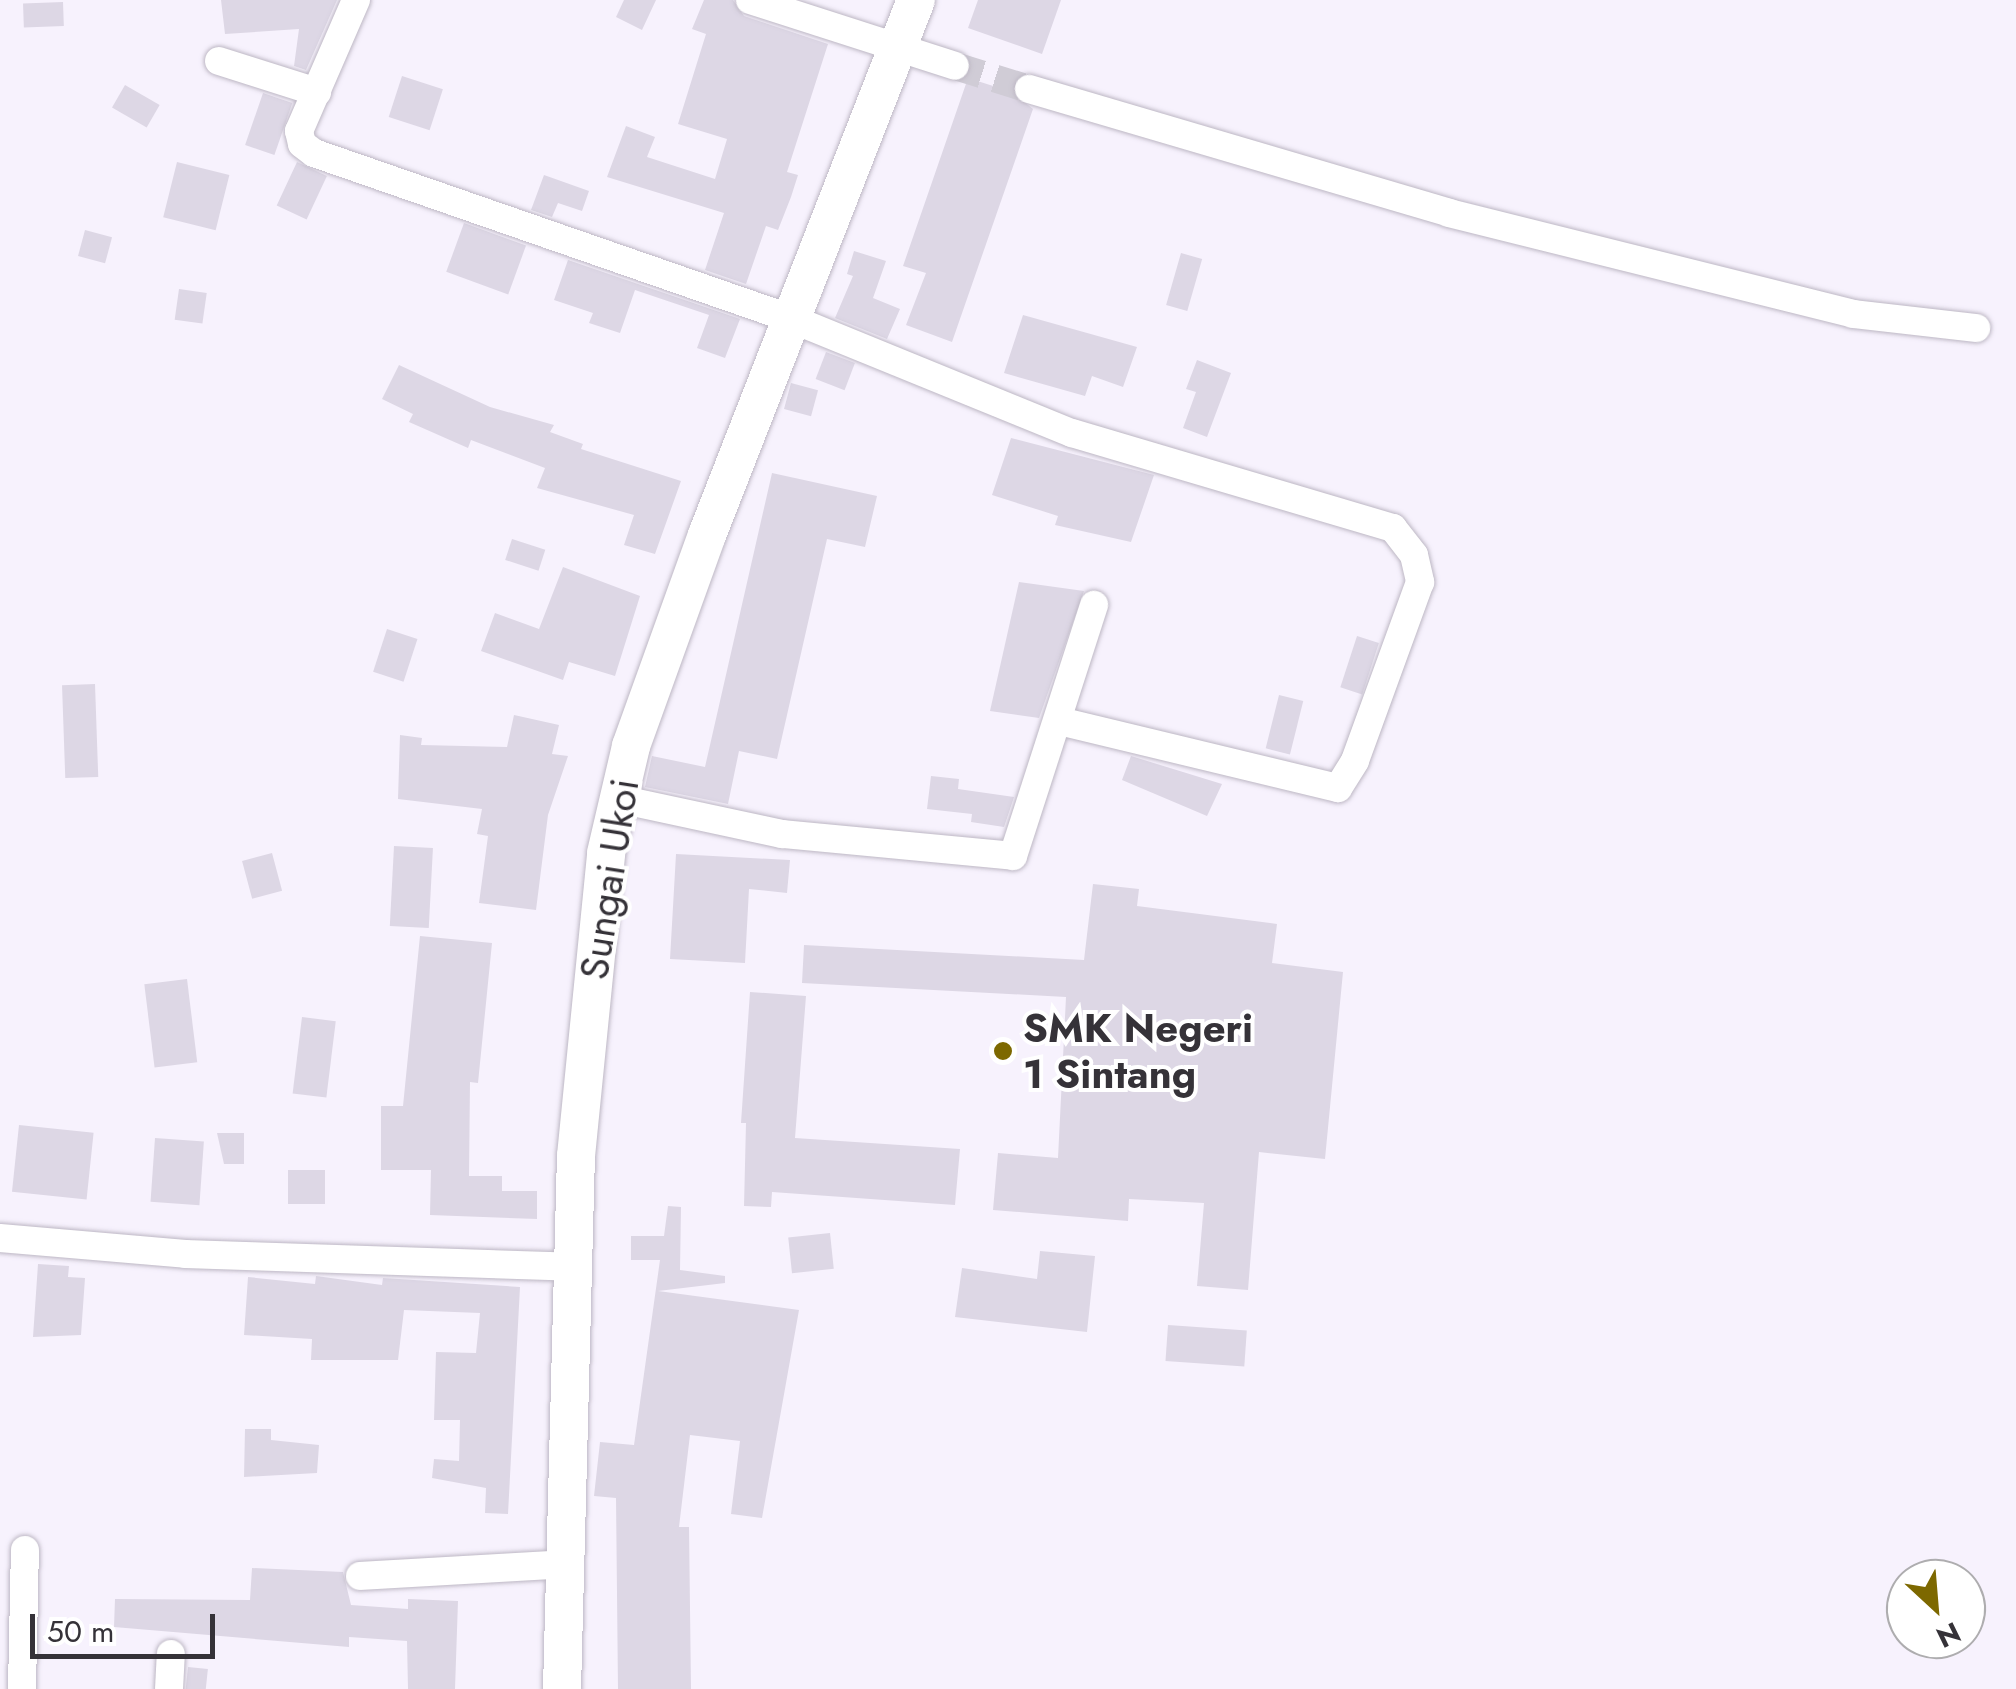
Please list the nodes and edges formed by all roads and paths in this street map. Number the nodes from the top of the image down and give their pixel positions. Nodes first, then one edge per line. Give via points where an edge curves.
1 (356, 0) edge
2 (750, 0) edge
3 (916, 0) edge
4 (898, 48) junction
5 (219, 61) dead end
6 (954, 66) tunnel mouth
7 (1029, 90) tunnel mouth
8 (317, 92) junction
9 (792, 319) junction
10 (1976, 328) dead end
11 (1094, 605) dead end
12 (1059, 722) junction
13 (619, 799) junction
14 (0, 1238) edge
15 (573, 1268) junction
16 (25, 1550) dead end
17 (568, 1564) junction
18 (360, 1576) dead end
19 (171, 1654) dead end
20 (22, 1689) edge
21 (169, 1689) edge
22 (562, 1689) edge

1 - 8 street
2 - 4 street
3 - 4 highway, Sungai Ukoi
4 - 6 street
4 - 9 highway, Sungai Ukoi
5 - 8 street
7 - 10 street via 1449,213 1852,314
8 - 9 street via 299,131 314,153
9 - 12 street via 1072,433 1392,528 1414,555 1420,582 1355,762 1338,788
9 - 13 highway, Sungai Ukoi via 707,535 631,746
11 - 12 street
12 - 13 street via 1013,856 782,834
13 - 15 highway, Sungai Ukoi via 606,853 589,1011
14 - 15 street via 185,1254
15 - 17 highway, Sungai Ukoi
16 - 20 street
17 - 18 street
17 - 22 highway, Sungai Ukoi
19 - 21 street

